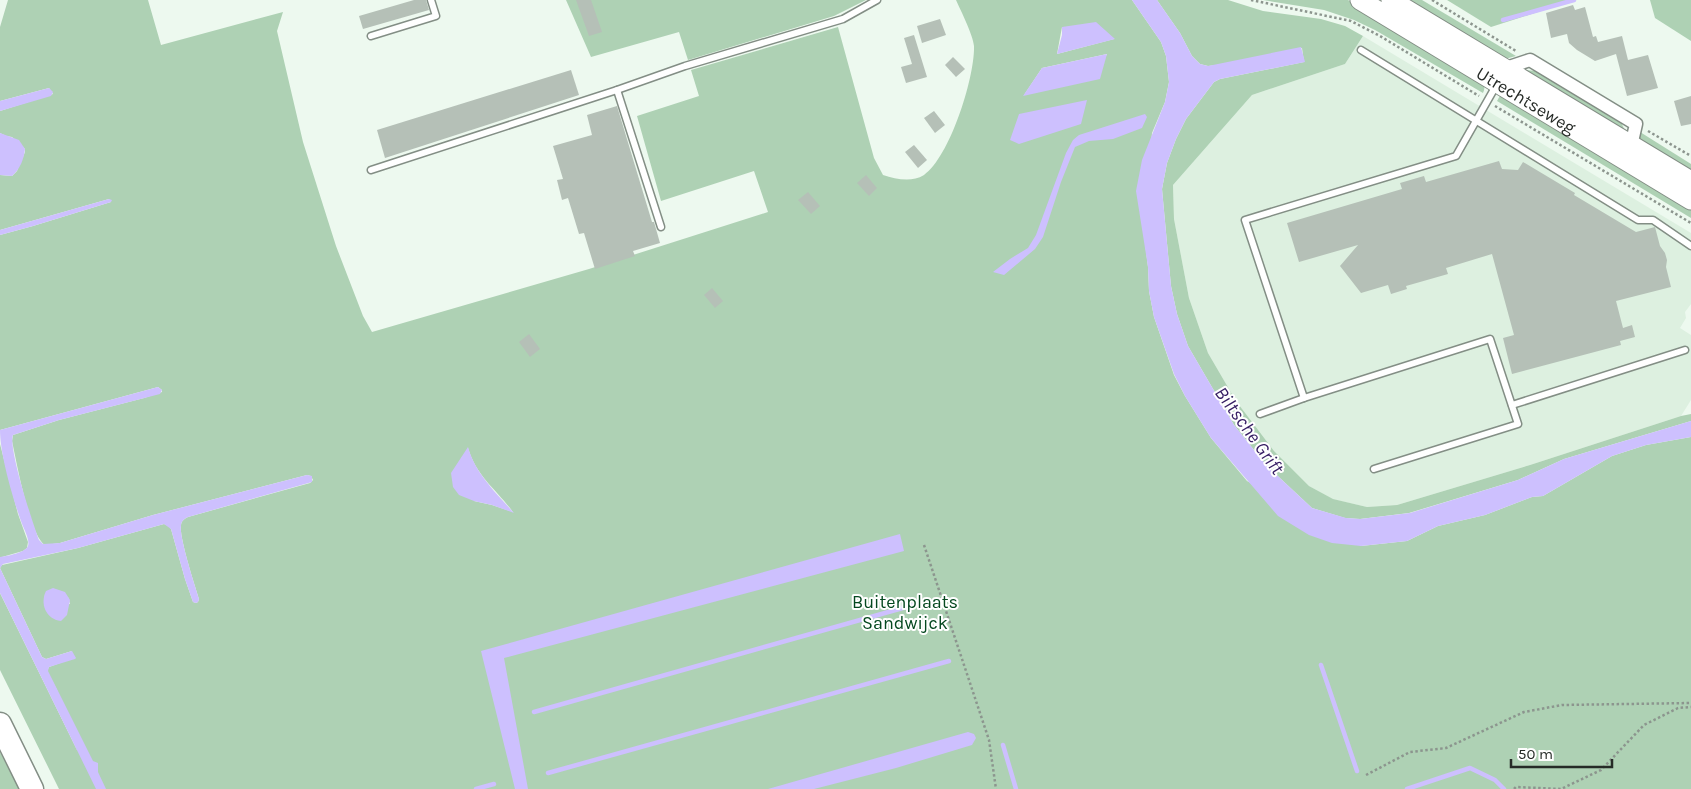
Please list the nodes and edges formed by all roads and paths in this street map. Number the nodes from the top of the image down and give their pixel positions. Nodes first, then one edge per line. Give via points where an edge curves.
1 (431, 0) edge
2 (876, 0) edge
3 (1360, 0) edge
4 (1432, 0) edge
5 (1401, 3) edge
6 (371, 36) dead end
7 (1361, 50) dead end
8 (1530, 60) junction
9 (1502, 76) junction
10 (617, 90) junction
11 (1476, 121) junction
12 (1636, 124) junction
13 (1631, 146) junction
14 (1691, 156) edge
15 (371, 170) dead end
16 (1691, 181) edge
17 (1691, 200) edge
18 (661, 227) dead end
19 (1691, 246) edge
20 (1685, 350) dead end
21 (1304, 398) junction
22 (1512, 405) junction
23 (1260, 414) dead end
24 (1374, 469) dead end
25 (924, 545) dead end
26 (1691, 703) edge
27 (1691, 707) edge
28 (0, 724) edge
29 (1366, 775) dead end
30 (32, 789) edge
31 (996, 789) edge
32 (1514, 789) edge

1 - 6 lane via 436,16
2 - 10 lane via 843,19 685,66
3 - 9 main road, Utrechtseweg
4 - 8 path
5 - 9 main road, Utrechtseweg
7 - 11 lane
8 - 9 street, Utrechtseweg
8 - 12 street, Utrechtseweg
9 - 11 lane
9 - 13 main road, Utrechtseweg
9 - 17 main road, Utrechtseweg
10 - 15 lane
10 - 18 lane
11 - 19 lane via 1638,220 1653,220
11 - 21 lane via 1456,156 1246,220
12 - 13 street
12 - 14 path
13 - 16 main road, Utrechtseweg
20 - 22 lane
21 - 22 lane via 1490,339
21 - 23 lane
22 - 24 lane via 1518,424
25 - 31 path via 988,740
26 - 29 path via 1562,705 1524,712 1446,748 1410,752
27 - 32 path via 1678,708 1644,726 1601,770 1561,788
28 - 30 highway

